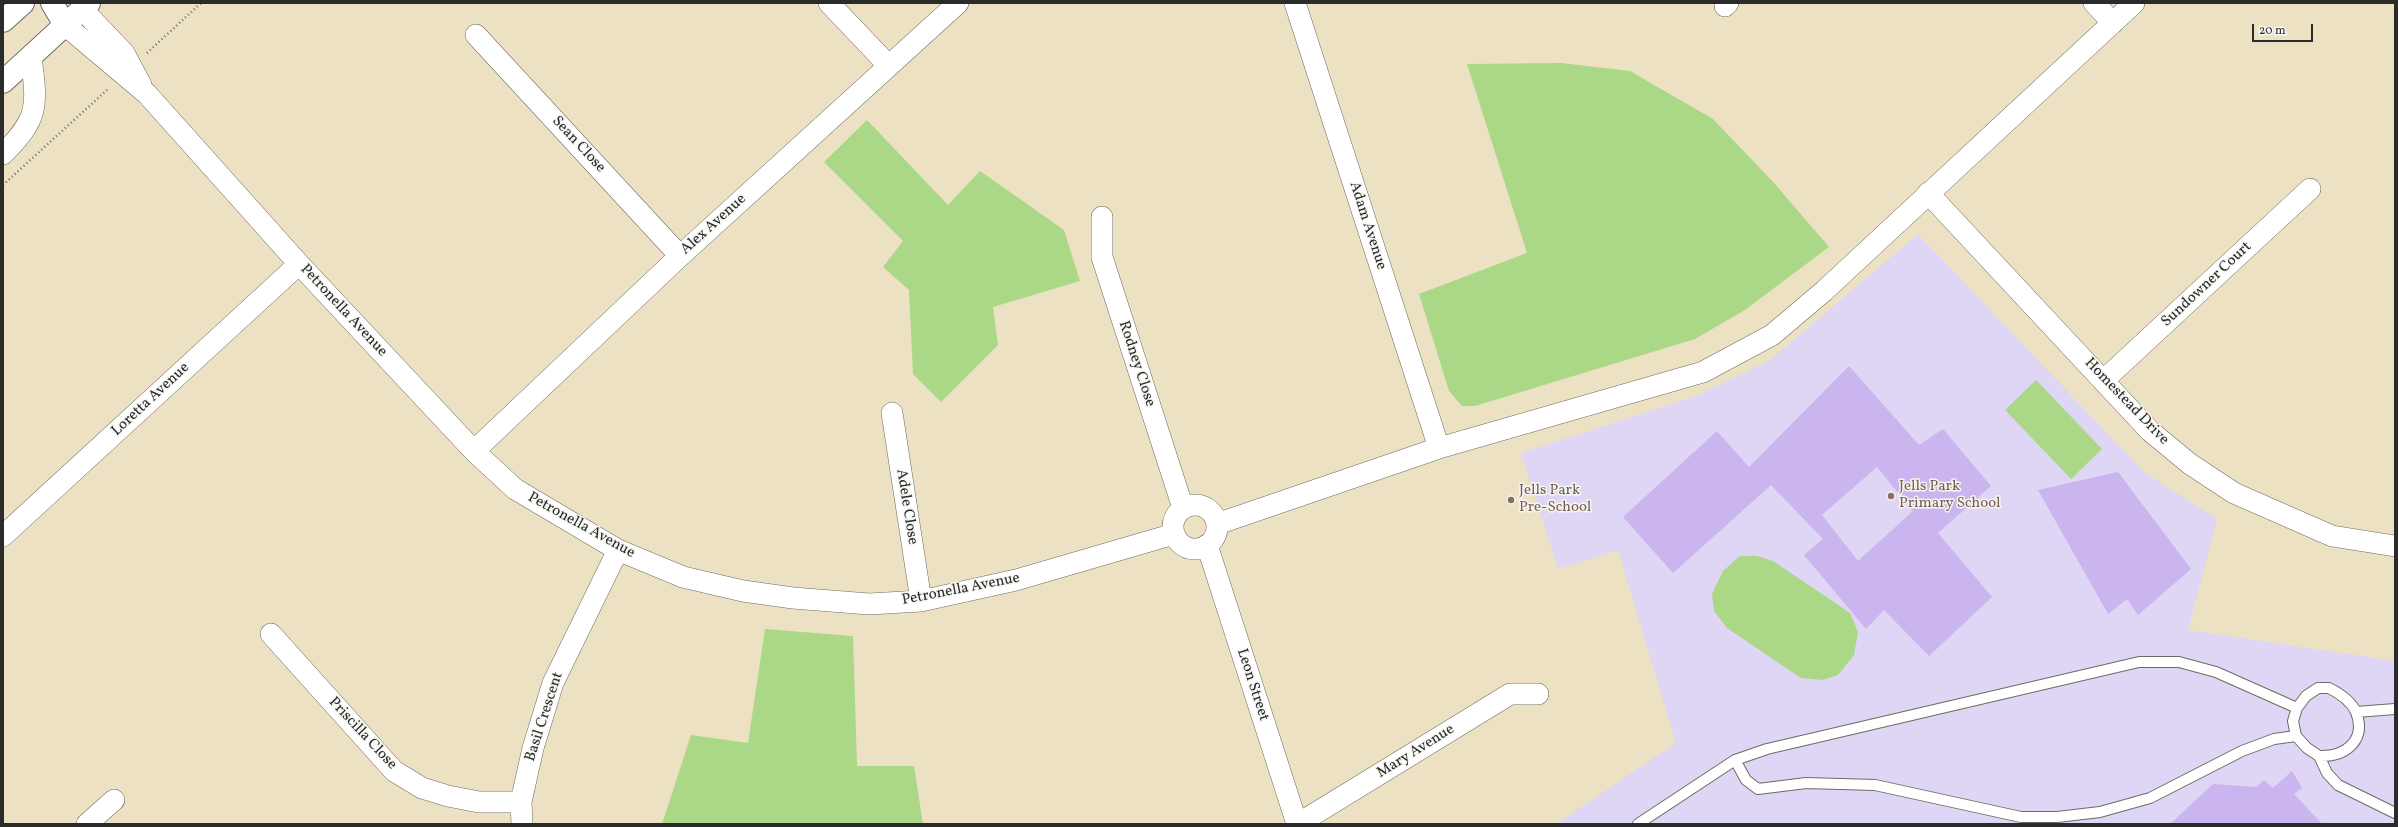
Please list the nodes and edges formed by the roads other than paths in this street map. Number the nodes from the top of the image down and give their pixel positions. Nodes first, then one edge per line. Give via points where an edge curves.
1 (23, 3) edge
2 (52, 3) edge
3 (829, 3) edge
4 (958, 3) edge
5 (1295, 3) edge
6 (2094, 3) edge
7 (2134, 3) edge
8 (81, 5) edge
9 (3, 21) edge
10 (2113, 23) junction
11 (65, 25) junction
12 (476, 35) dead end
13 (31, 56) junction
14 (889, 66) junction
15 (127, 71) junction
16 (3, 82) edge
17 (3, 154) edge
18 (2310, 189) dead end
19 (1928, 193) junction
20 (1102, 217) dead end
21 (680, 256) junction
22 (299, 264) junction
23 (2104, 380) junction
24 (892, 413) dead end
25 (1439, 448) junction
26 (474, 451) junction
27 (1183, 508) junction
28 (1217, 524) junction
29 (1174, 534) junction
30 (3, 536) edge
31 (1207, 545) junction
32 (2395, 546) edge
33 (618, 550) junction
34 (921, 601) junction
35 (271, 634) dead end
36 (1538, 694) dead end
37 (2297, 708) junction
38 (2395, 709) edge
39 (2356, 712) junction
40 (2296, 736) junction
41 (2319, 756) junction
42 (1735, 760) junction
43 (114, 800) dead end
44 (521, 802) junction
45 (2395, 813) edge
46 (1652, 815) junction
47 (87, 824) edge
48 (522, 824) edge
49 (1298, 824) edge
50 (1638, 824) edge
51 (1644, 824) edge

1 - 9 main road
2 - 11 main road
3 - 14 street
4 - 14 street, Alex Avenue
5 - 25 street, Adam Avenue
6 - 10 street
7 - 10 street
8 - 11 main road
8 - 15 street, Petronella Avenue via 124,53
10 - 19 street
11 - 13 main road
11 - 15 street, Petronella Avenue
12 - 21 street, Sean Close
13 - 16 main road
13 - 17 street via 35,110 20,136
14 - 21 street, Alex Avenue
15 - 22 street, Petronella Avenue
18 - 23 street, Sundowner Court
19 - 23 street, Homestead Drive
19 - 25 street via 1824,291 1772,335 1703,372
20 - 27 street, Rodney Close via 1102,257
21 - 26 street, Alex Avenue
22 - 26 street, Petronella Avenue
22 - 30 street, Loretta Avenue
23 - 32 street, Homestead Drive via 2150,430 2190,464 2234,493 2332,536
24 - 34 street, Adele Close
25 - 28 street
26 - 33 street, Petronella Avenue via 515,488
27 - 28 street via 1190,505 1205,507 1211,511
27 - 29 street via 1176,516
28 - 31 street via 1213,540
29 - 31 street via 1187,548 1195,549
29 - 34 street, Petronella Avenue via 1016,580
31 - 49 street, Leon Street
33 - 34 street, Petronella Avenue via 683,576 742,591 869,604
33 - 44 street, Basil Crescent via 553,683
35 - 44 street, Priscilla Close via 394,771 422,788 448,796 479,802
36 - 49 street, Mary Avenue via 1510,694
37 - 39 lane via 2306,696 2318,688 2329,688 2340,694
37 - 40 lane via 2293,721
37 - 42 lane via 2216,672 2179,662 2139,662 1766,749
38 - 39 lane
39 - 41 lane via 2359,729 2354,742 2345,751 2333,756
40 - 41 lane
40 - 42 lane via 2274,739 2242,751 2150,798 2100,812 2058,817 2021,818 1875,785 1806,784 1758,789 1746,780
41 - 45 lane via 2327,772 2338,785
42 - 46 lane
43 - 47 street
44 - 48 street, Basil Crescent
46 - 50 lane
46 - 51 lane

